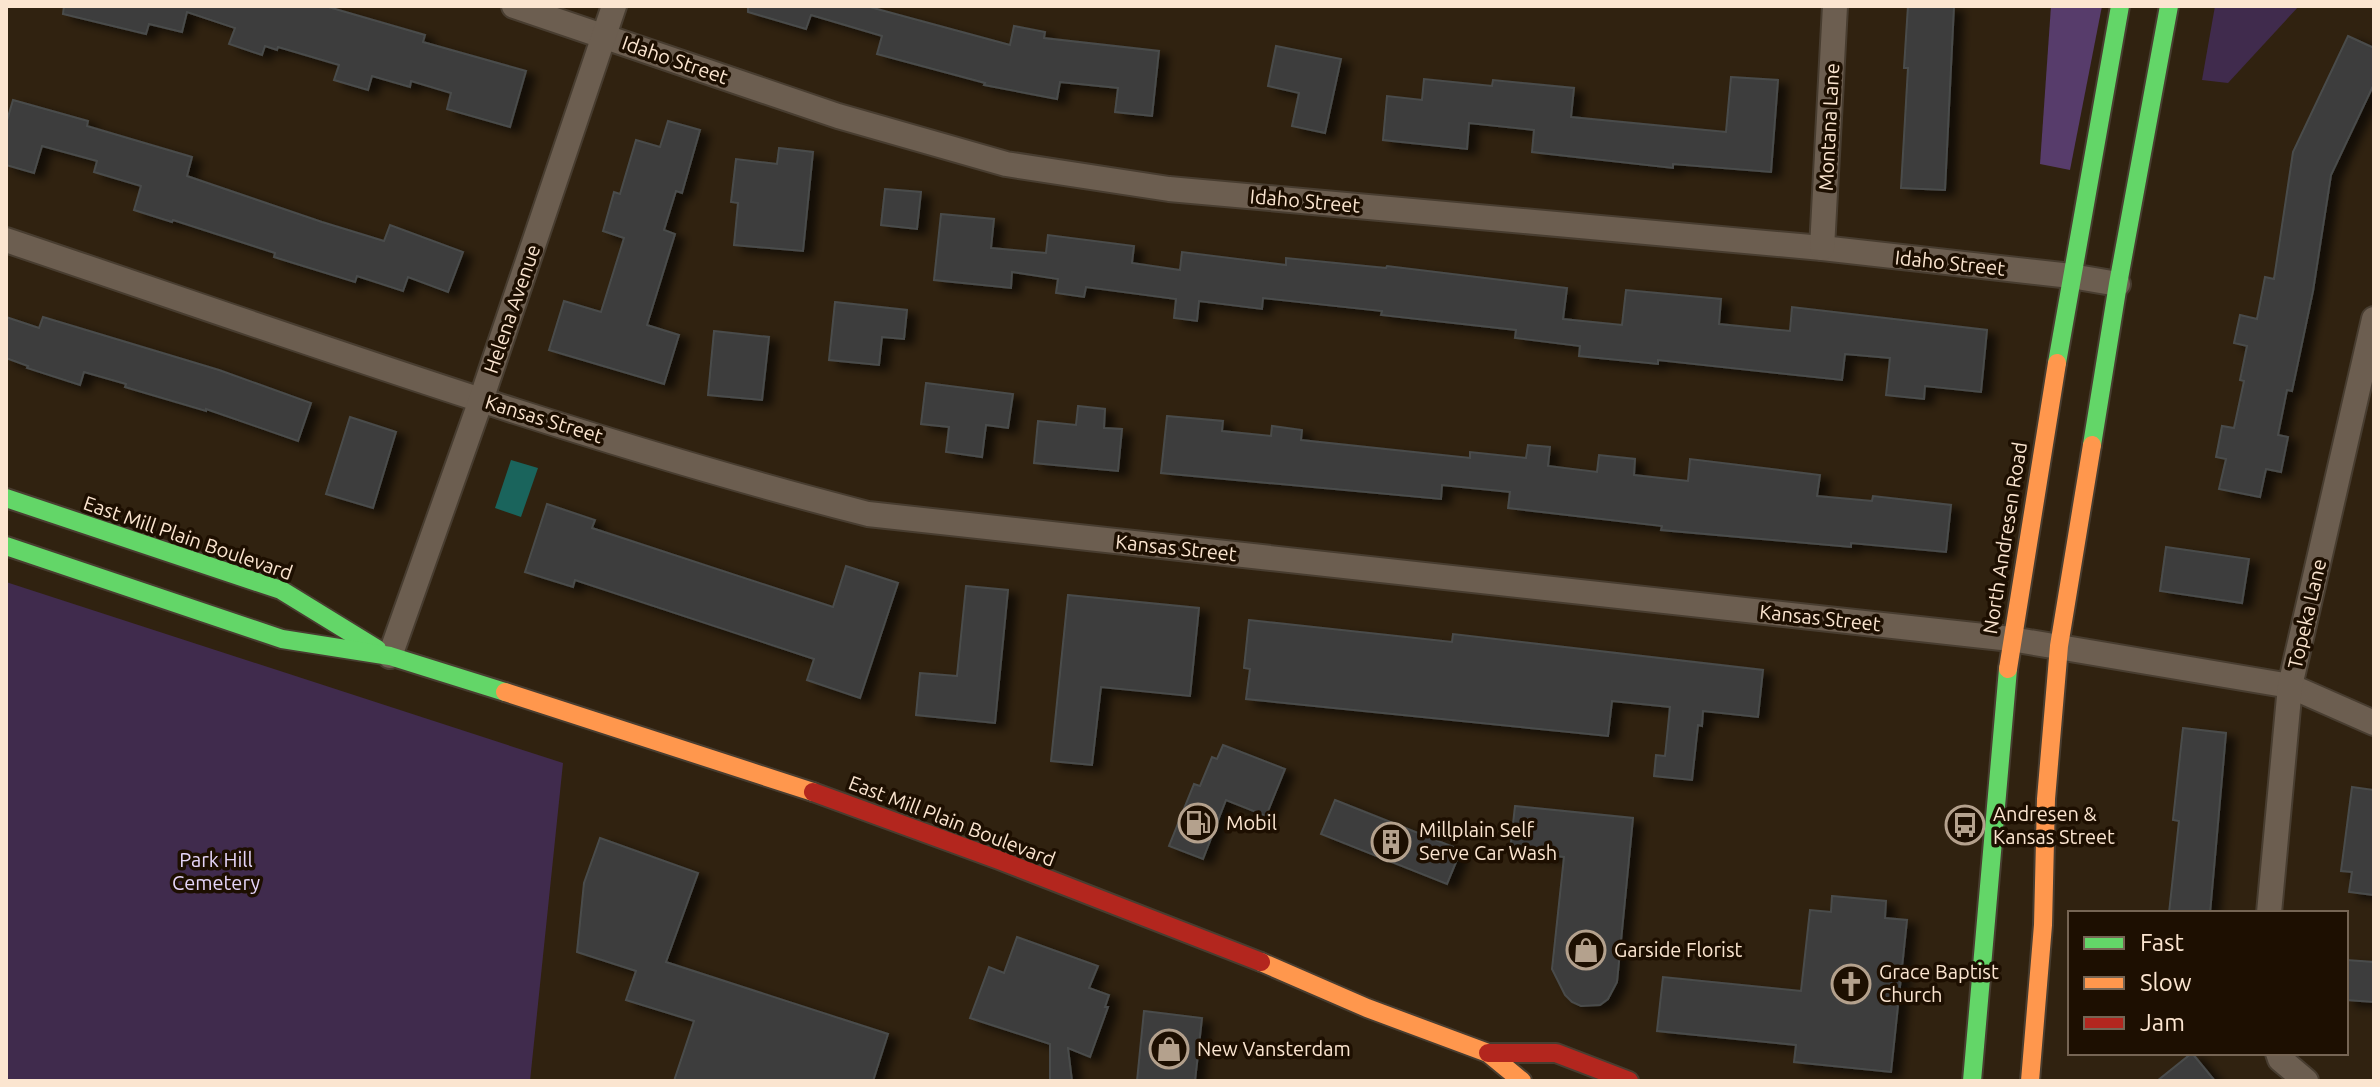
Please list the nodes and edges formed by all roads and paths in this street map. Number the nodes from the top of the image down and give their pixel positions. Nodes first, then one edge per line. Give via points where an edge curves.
1 (514, 6) edge
2 (614, 6) edge
3 (1835, 6) edge
4 (2120, 6) edge
5 (2169, 6) edge
6 (604, 36) junction
7 (6, 240) edge
8 (1822, 248) junction
9 (2071, 276) junction
10 (2118, 284) junction
11 (2373, 329) edge
12 (481, 400) junction
13 (6, 498) edge
14 (6, 546) edge
15 (2011, 639) junction
16 (2059, 646) junction
17 (390, 656) junction
18 (2290, 686) junction
19 (2374, 723) edge
20 (2269, 911) edge
21 (1488, 1053) junction
22 (2279, 1056) edge
23 (1522, 1081) edge
24 (1629, 1081) edge
25 (1972, 1081) edge
26 (2030, 1081) edge
27 (2306, 1081) edge

1 - 6 street, Idaho Street
2 - 6 street, Helena Avenue
3 - 8 street, Montana Lane
4 - 9 main road, North Andresen Road
5 - 10 main road
6 - 8 street, Idaho Street via 838,116 1006,164 1169,189
6 - 12 street, Helena Avenue
7 - 12 street, Kansas Street
8 - 9 street, Idaho Street
9 - 10 street, Idaho Street
9 - 15 main road, North Andresen Road
10 - 16 main road
11 - 18 street, Topeka Lane
12 - 15 street, Kansas Street via 868,514
12 - 17 street, Helena Avenue
13 - 17 main road, East Mill Plain Boulevard via 281,590
14 - 17 main road, East Mill Plain Boulevard via 282,639
15 - 16 street, Kansas Street
15 - 25 main road, North Andresen Road
16 - 18 street, Kansas Street
16 - 26 main road
17 - 21 main road, East Mill Plain Boulevard via 597,720 999,860
18 - 19 street, Kansas Street
18 - 20 street, Topeka Lane
21 - 23 main road, East Mill Plain Boulevard
21 - 24 main road, East Mill Plain Boulevard via 1556,1053
22 - 27 street

